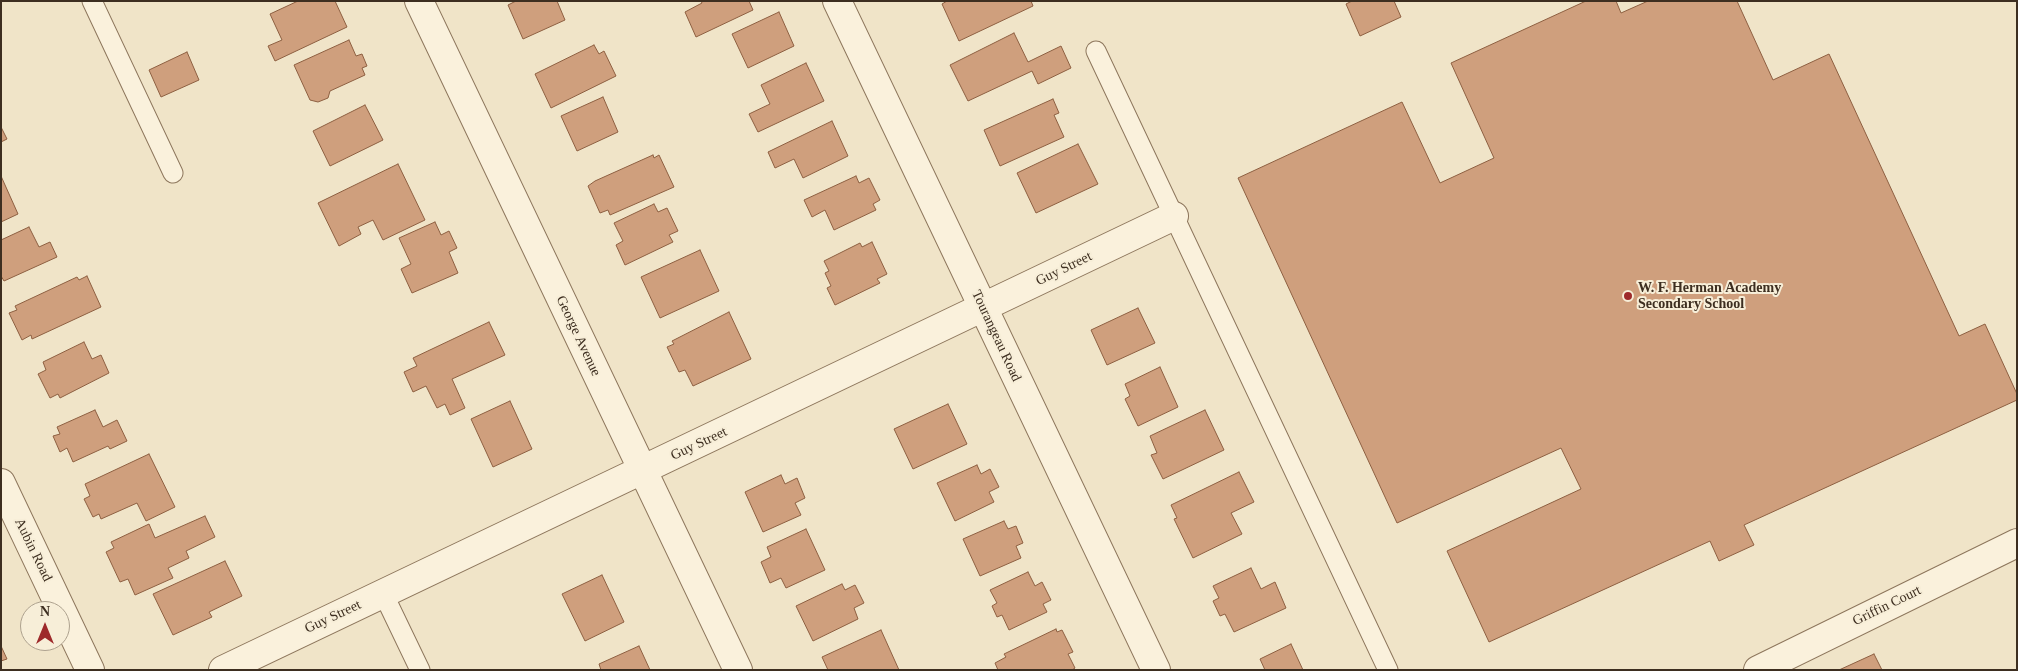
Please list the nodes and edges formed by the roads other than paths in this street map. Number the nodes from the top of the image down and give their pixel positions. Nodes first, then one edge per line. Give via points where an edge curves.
1 (92, 1) edge
2 (418, 1) edge
3 (837, 1) edge
4 (1096, 51) dead end
5 (173, 173) dead end
6 (1174, 216) junction
7 (984, 308) junction
8 (642, 470) junction
9 (1, 484) edge
10 (2017, 543) edge
11 (383, 594) junction
12 (90, 670) edge
13 (223, 670) edge
14 (420, 670) edge
15 (738, 670) edge
16 (1156, 670) edge
17 (1388, 670) edge
18 (1758, 670) edge

1 - 5 lane
2 - 8 street, George Avenue
3 - 7 street, Tourangeau Road
4 - 6 lane
6 - 7 street, Guy Street
6 - 17 lane
7 - 8 street, Guy Street
7 - 16 street, Tourangeau Road
8 - 11 street, Guy Street
8 - 15 street, George Avenue
9 - 12 street, Aubin Road
10 - 18 street, Griffin Court
11 - 13 street, Guy Street
11 - 14 lane

